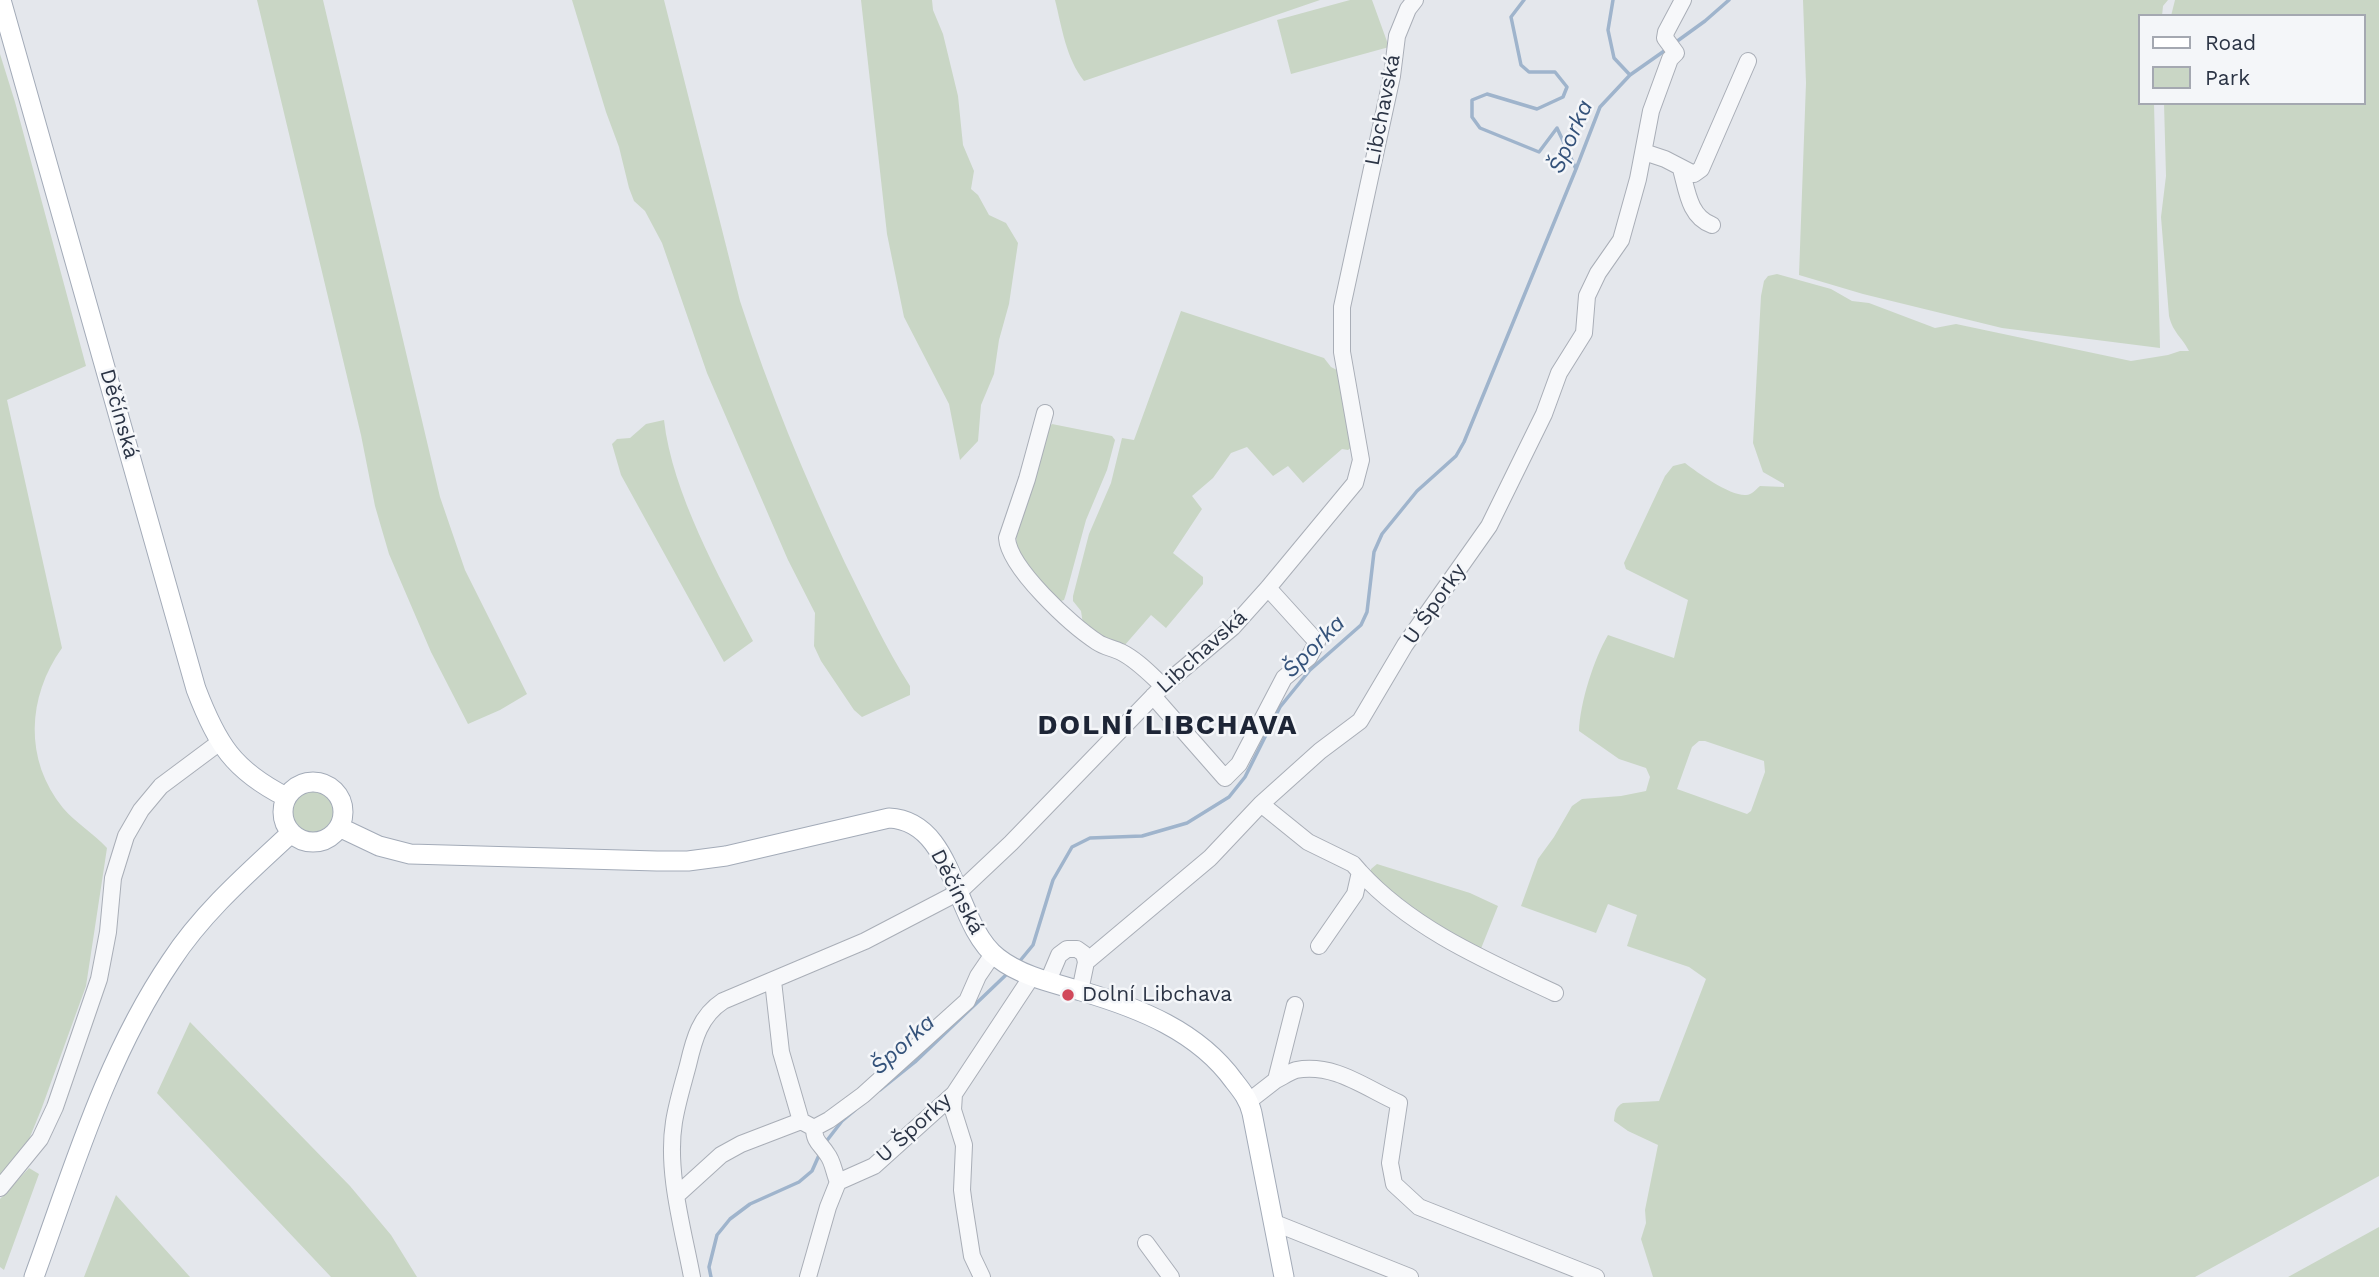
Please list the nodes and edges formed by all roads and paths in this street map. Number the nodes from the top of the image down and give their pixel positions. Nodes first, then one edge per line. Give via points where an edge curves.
1 (1, 0) edge
2 (1415, 0) edge
3 (1683, 0) edge
4 (1748, 61) dead end
5 (1644, 152) junction
6 (1681, 169) junction
7 (1712, 225) dead end
8 (1045, 413) dead end
9 (1268, 588) junction
10 (1158, 691) junction
11 (220, 742) junction
12 (286, 797) junction
13 (1261, 804) junction
14 (339, 827) junction
15 (291, 833) junction
16 (1360, 872) junction
17 (958, 892) junction
18 (1319, 946) dead end
19 (999, 958) junction
20 (1086, 962) junction
21 (1035, 977) junction
22 (773, 981) junction
23 (1080, 990) junction
24 (1555, 993) dead end
25 (1295, 1005) dead end
26 (1276, 1080) junction
27 (954, 1094) junction
28 (1249, 1101) junction
29 (816, 1137) junction
30 (838, 1182) junction
31 (0, 1188) edge
32 (677, 1195) junction
33 (1275, 1223) junction
34 (1146, 1243) dead end
35 (34, 1277) edge
36 (692, 1277) edge
37 (808, 1277) edge
38 (982, 1277) edge
39 (1171, 1277) edge
40 (1284, 1277) edge
41 (1410, 1277) edge
42 (1596, 1277) edge

1 - 11 main road, Děčínská via 197,689
2 - 9 street, Libchavská via 1397,36 1342,307 1342,352 1360,471 1343,499
3 - 5 street, U Šporky via 1666,32 1676,53 1651,111
4 - 6 street via 1702,169 1694,174
5 - 6 street
5 - 13 street, U Šporky via 1621,240 1587,296 1584,333 1559,373 1489,526 1405,645 1360,721
6 - 7 street via 1694,211
8 - 10 street via 1007,538 1008,548 1068,620 1143,668
9 - 10 street, Libchavská via 1233,627
9 - 10 street via 1317,642 1309,657 1284,678 1239,764 1225,778
10 - 17 street, Libchavská
11 - 12 main road, Děčínská via 246,773
11 - 31 street via 162,786 126,836 113,878 99,979 55,1107 40,1139
12 - 14 main road via 306,783 330,787 342,804
12 - 15 main road via 283,816
13 - 16 street via 1308,842
13 - 20 street, U Šporky via 1210,858
14 - 15 main road via 332,836 314,842
14 - 17 main road, Děčínská via 400,852 688,861 895,818 913,823 929,837
15 - 35 main road via 213,908 155,986 111,1067
16 - 18 street via 1355,894
16 - 24 street via 1388,898 1456,945
17 - 19 main road, Děčínská via 981,941
17 - 22 street, Libchavská via 865,941
19 - 21 main road, Děčínská
19 - 29 street via 978,976 967,1001
20 - 21 street, U Šporky via 1077,949 1067,949
20 - 23 street
21 - 23 main road, Děčínská
21 - 27 street, U Šporky
22 - 29 street via 781,1052
22 - 32 street, Libchavská via 723,1001 700,1026 674,1123
23 - 28 main road, Děčínská via 1167,1023 1197,1042 1224,1066
25 - 26 street
26 - 28 street
26 - 42 street via 1295,1070 1332,1071 1399,1103 1390,1163 1394,1184 1419,1207
27 - 30 street, U Šporky via 874,1166
27 - 38 street via 953,1110 964,1145 962,1191 972,1256
28 - 33 main road, Děčínská
29 - 30 street
29 - 32 street via 741,1144 721,1155
30 - 37 street
32 - 36 street, Libchavská
33 - 40 main road, Děčínská
33 - 41 street
34 - 39 street

